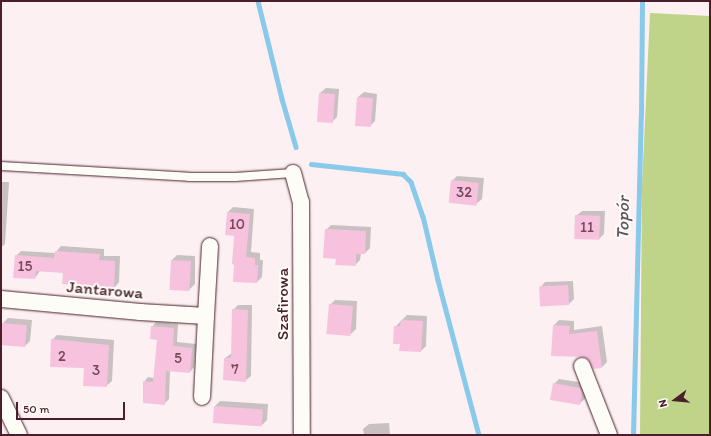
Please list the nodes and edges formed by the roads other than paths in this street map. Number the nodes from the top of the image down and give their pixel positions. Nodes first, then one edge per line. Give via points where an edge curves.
1 (1, 166) edge
2 (293, 174) joint
3 (210, 246) dead end
4 (1, 299) edge
5 (206, 316) junction
6 (582, 366) dead end
7 (202, 397) dead end
8 (2, 403) edge
9 (19, 435) edge
10 (302, 435) edge
11 (608, 435) edge

1 - 2 lane via 189,177
2 - 10 street, Szafirowa via 301,202
3 - 5 street
4 - 5 street, Jantarowa
5 - 7 street
6 - 11 street
8 - 9 street

